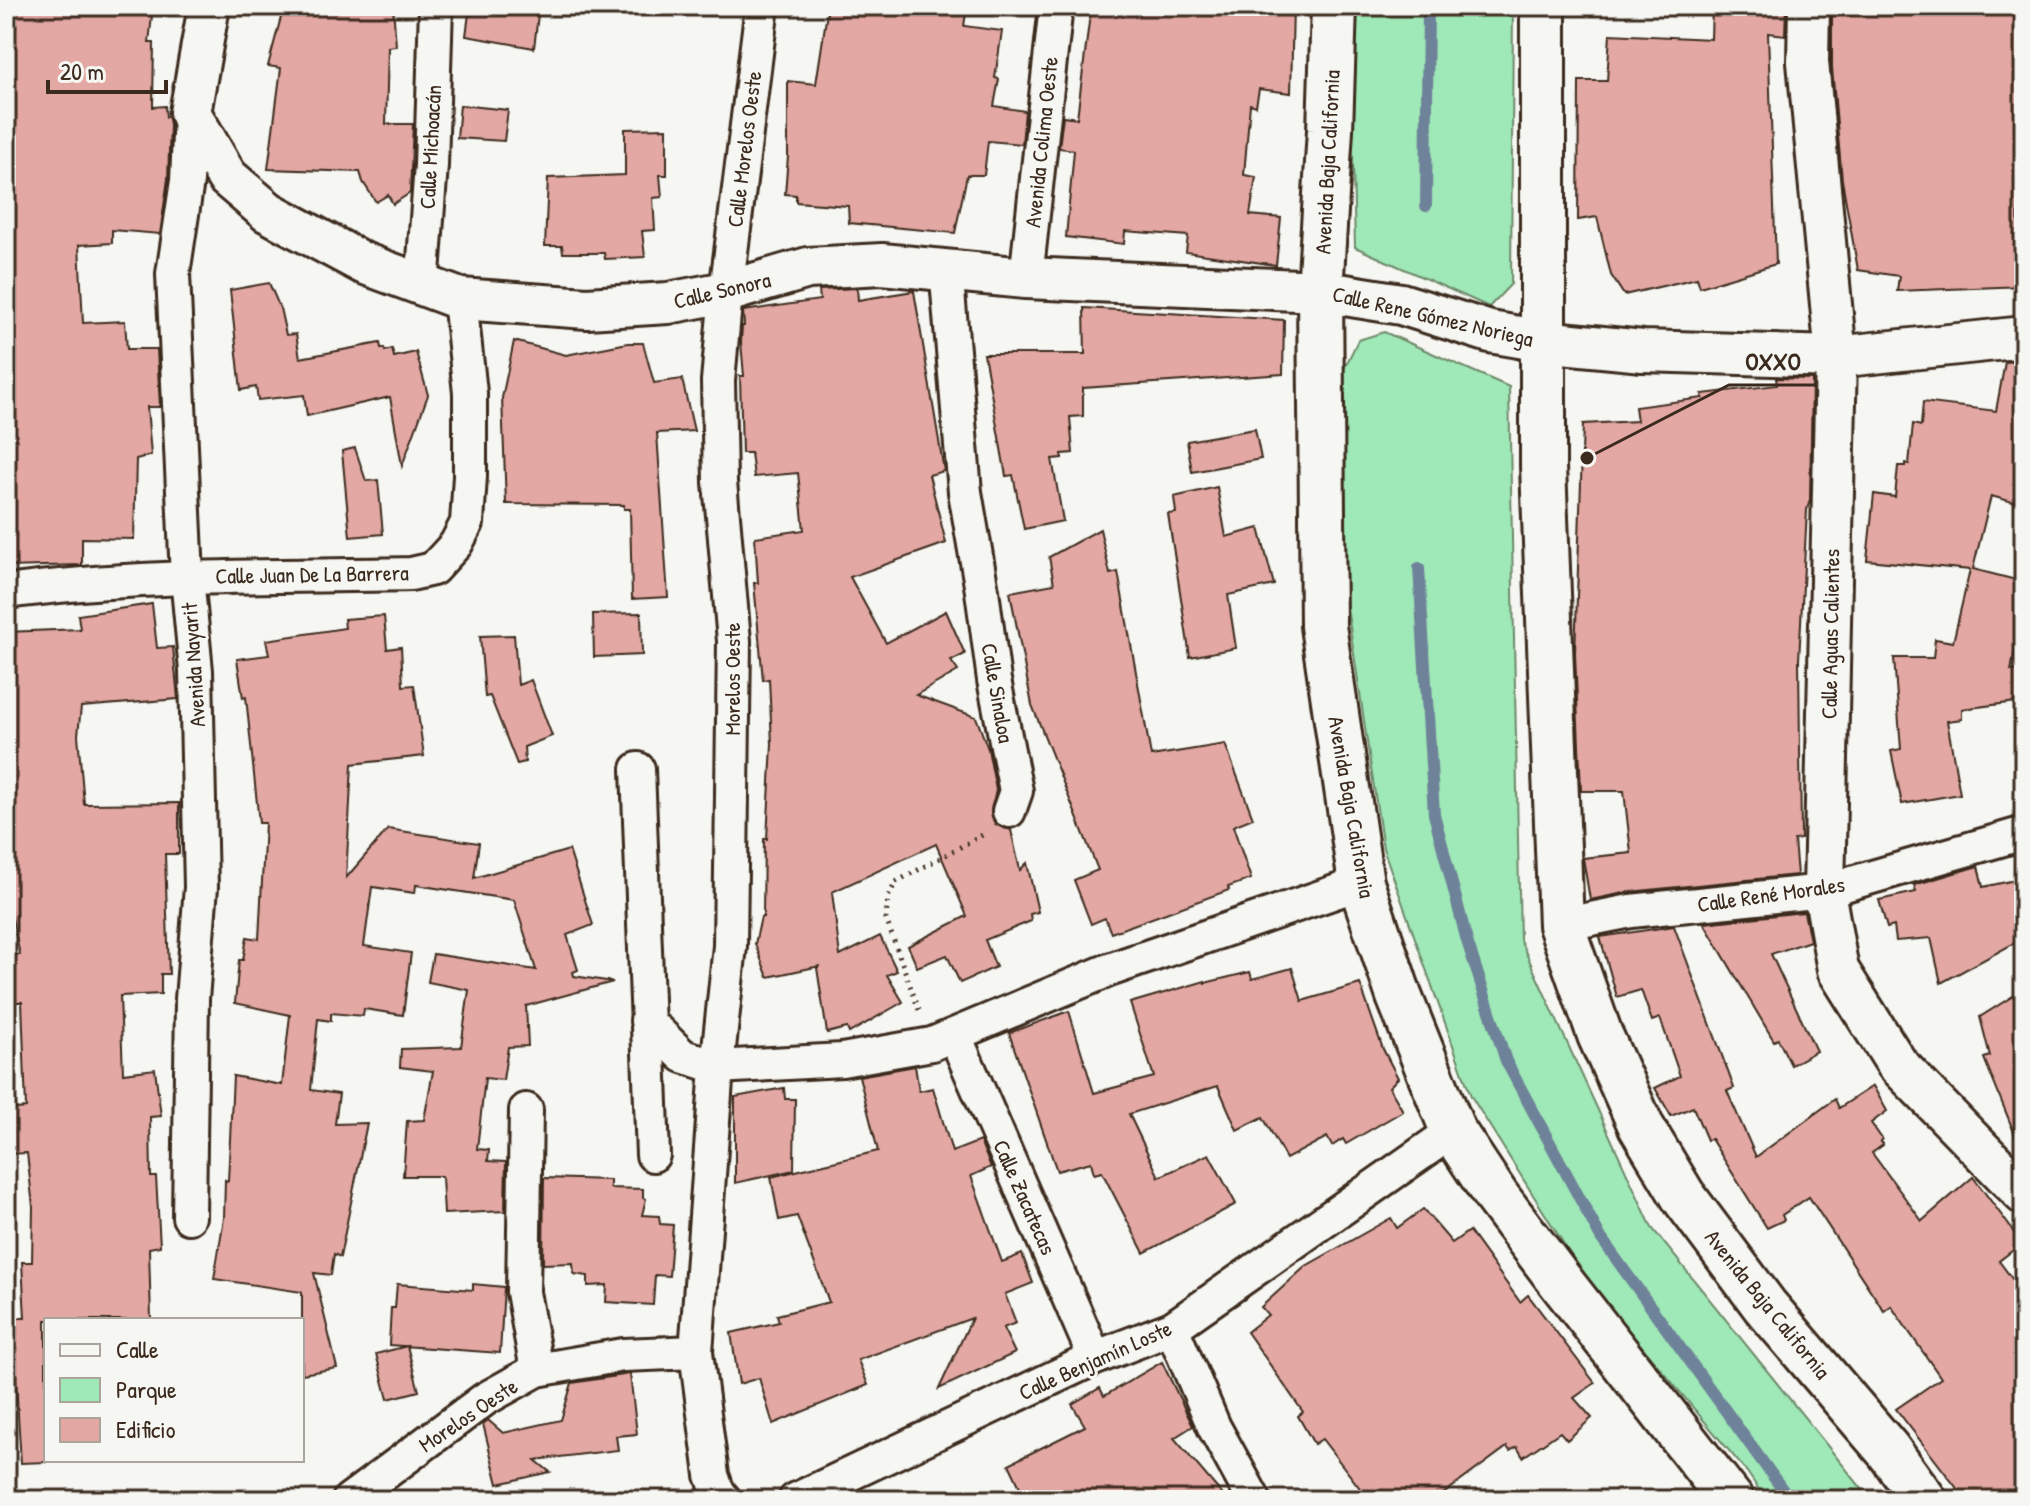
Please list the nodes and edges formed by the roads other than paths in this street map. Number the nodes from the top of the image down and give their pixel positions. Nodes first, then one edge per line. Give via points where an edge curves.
1 (209, 6) edge
2 (436, 6) edge
3 (762, 6) edge
4 (1056, 6) edge
5 (1334, 6) edge
6 (1543, 6) edge
7 (1809, 6) edge
8 (190, 113) junction
9 (946, 268) junction
10 (1026, 278) junction
11 (422, 287) junction
12 (1320, 291) junction
13 (726, 292) junction
14 (460, 299) junction
15 (2024, 337) edge
16 (1542, 341) junction
17 (1836, 357) junction
18 (187, 577) junction
19 (6, 592) edge
20 (638, 769) dead end
21 (1009, 811) road end
22 (2024, 833) edge
23 (1361, 883) junction
24 (1824, 891) junction
25 (1561, 925) junction
26 (647, 1021) junction
27 (943, 1040) junction
28 (717, 1067) junction
29 (526, 1110) dead end
30 (1453, 1131) junction
31 (653, 1155) dead end
32 (2024, 1194) edge
33 (189, 1217) dead end
34 (1172, 1328) junction
35 (696, 1352) junction
36 (1095, 1358) junction
37 (537, 1370) junction
38 (349, 1500) edge
39 (725, 1500) edge
40 (795, 1500) edge
41 (1254, 1500) edge
42 (1731, 1500) edge
43 (1924, 1500) edge

1 - 8 street
2 - 11 street, Calle Michoacán
3 - 13 street, Calle Morelos Oeste
4 - 10 street, Avenida Colima Oeste
5 - 12 main road, Avenida Baja California
6 - 16 main road, Avenida Baja California
7 - 17 street, Calle Aguas Calientes via 1808,62
8 - 11 street, Calle Sonora via 227,177 268,212 363,263
8 - 18 street, Avenida Nayarit via 187,181 173,274
9 - 10 street, Calle Sonora
9 - 13 street, Calle Sonora via 808,268
9 - 21 street, Calle Sinaloa via 965,492 1016,791
10 - 12 street, Calle Sonora
11 - 14 street, Calle Sonora
12 - 16 street, Calle Rene Gómez Noriega via 1401,304 1490,332
12 - 23 main road, Avenida Baja California via 1323,626
13 - 14 street, Calle Sonora via 668,303 587,308
13 - 28 street, Morelos Oeste via 718,381 720,482 734,641 730,946
14 - 18 street, Calle Juan De La Barrera via 470,393 470,476 467,523 448,555 433,569 411,574
15 - 17 street, Calle Rene Gómez Noriega
16 - 17 street, Calle Rene Gómez Noriega via 1643,351
16 - 25 main road, Avenida Baja California
17 - 24 street, Calle Aguas Calientes
18 - 19 street, Calle Juan De La Barrera
18 - 33 street, Avenida Nayarit via 196,671 201,887 192,999
20 - 26 street
22 - 24 street, Calle René Morales
23 - 27 street via 1139,959
23 - 30 main road, Avenida Baja California
24 - 25 street, Calle René Morales via 1631,911
24 - 32 street, Calle Aguas Calientes via 1838,970 1897,1064
25 - 43 main road, Avenida Baja California via 1641,1126 1683,1196 1765,1306
26 - 28 street via 683,1056
26 - 31 street
27 - 28 street via 842,1060
27 - 36 street, Calle Zacatecas
28 - 35 street, Morelos Oeste
29 - 37 street via 523,1292
30 - 34 street, Calle Benjamín Loste
30 - 42 main road, Avenida Baja California via 1496,1196
34 - 36 street, Calle Benjamín Loste
34 - 41 street via 1214,1427
35 - 37 street, Morelos Oeste via 623,1355
35 - 39 street, Morelos Oeste via 712,1475
36 - 40 street, Calle Benjamín Loste
37 - 38 street, Morelos Oeste via 485,1399

